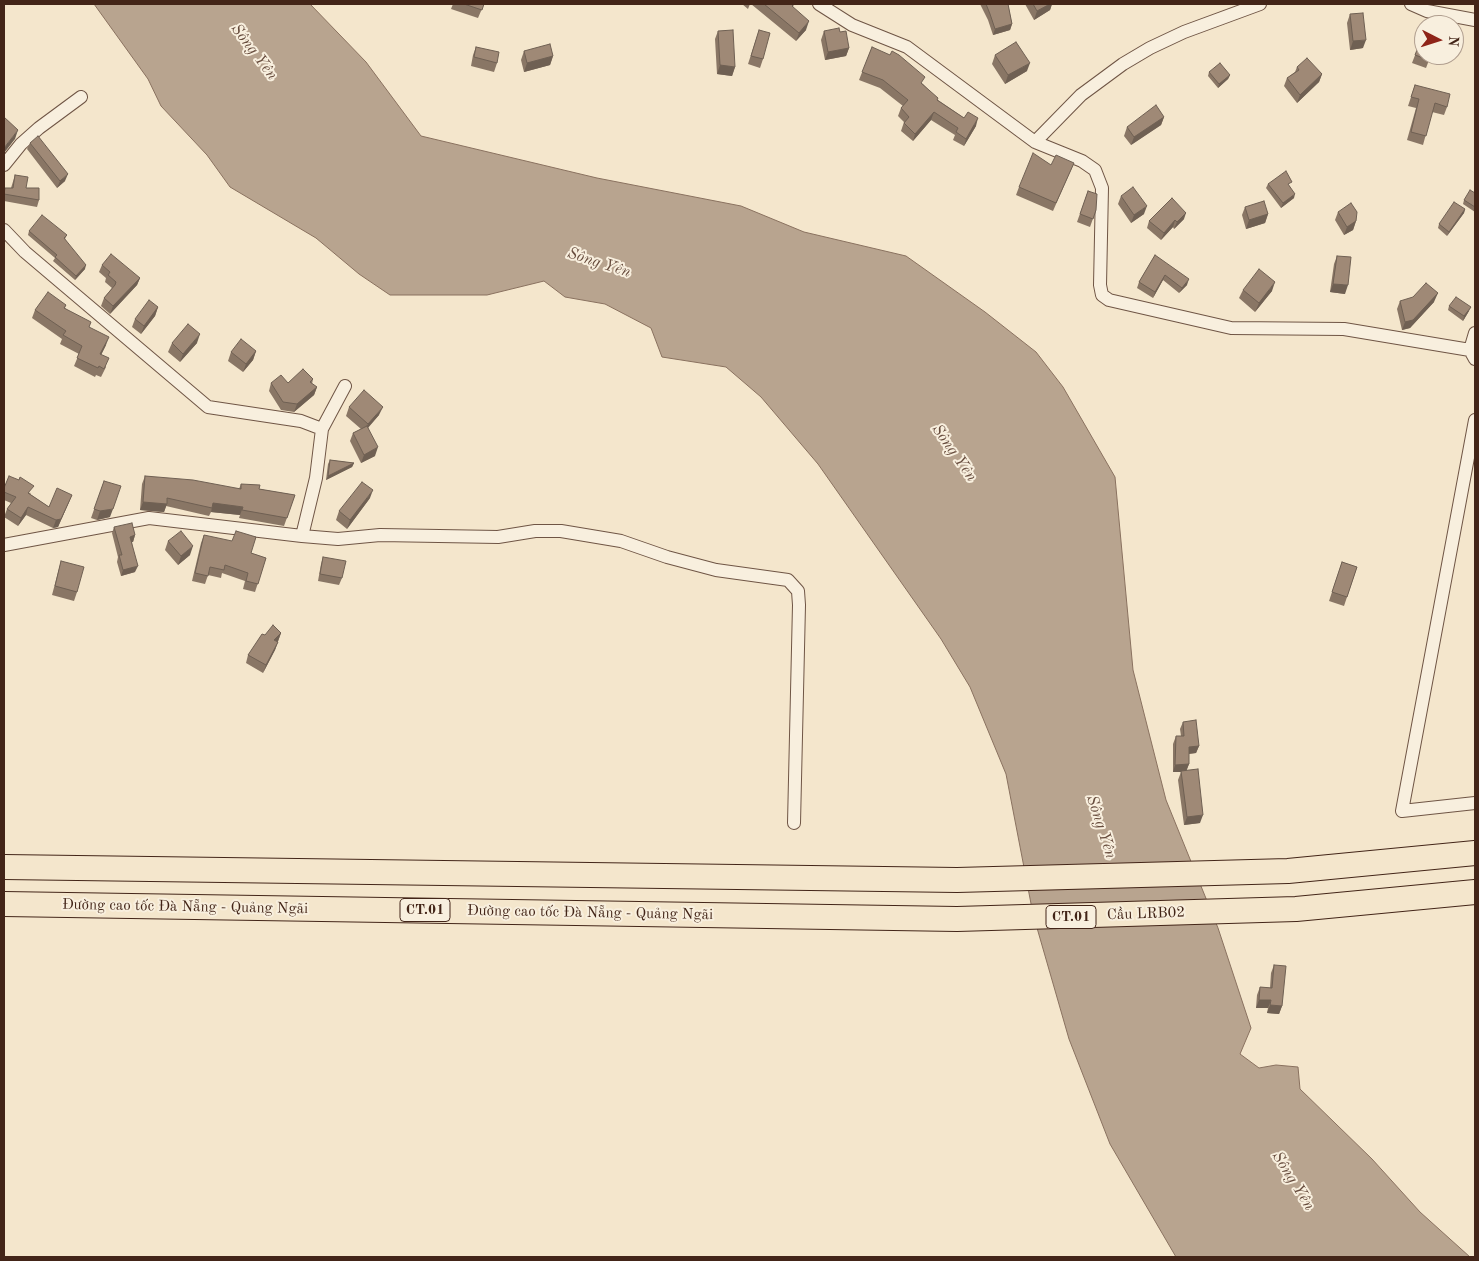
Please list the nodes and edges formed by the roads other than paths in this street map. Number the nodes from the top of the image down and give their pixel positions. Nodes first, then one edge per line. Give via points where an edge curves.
1 (819, 4) edge
2 (1260, 4) edge
3 (1411, 4) edge
4 (1475, 20) edge
5 (80, 97) dead end
6 (1035, 142) junction
7 (4, 165) edge
8 (4, 230) edge
9 (1475, 333) edge
10 (1473, 354) edge
11 (345, 386) dead end
12 (1475, 420) edge
13 (322, 429) junction
14 (302, 536) junction
15 (4, 545) edge
16 (1475, 803) edge
17 (794, 823) dead end
18 (1475, 853) edge
19 (4, 867) edge
20 (1475, 892) edge
21 (4, 904) edge
22 (846, 917) joint

1 - 6 street via 852,26 907,47
2 - 6 street via 1184,32 1123,64 1081,96
3 - 4 street via 1426,11
5 - 7 street via 21,144
6 - 10 street via 1082,161 1095,170 1102,188 1100,285 1102,295 1109,300 1231,328 1344,329
8 - 13 street via 25,252 208,407 301,421
9 - 10 street
11 - 13 street
12 - 16 street via 1402,811
13 - 14 street via 316,478
14 - 15 street via 149,518
14 - 17 street via 482,538 561,531 621,541 716,570 788,580 798,591 799,604
18 - 19 highway via 1288,871 1062,879
20 - 22 highway, Cầu LRB02 / CT.01 via 1296,909 976,919
21 - 22 highway, Đường cao tốc Đà Nẵng - Quảng Ngãi / CT.01

